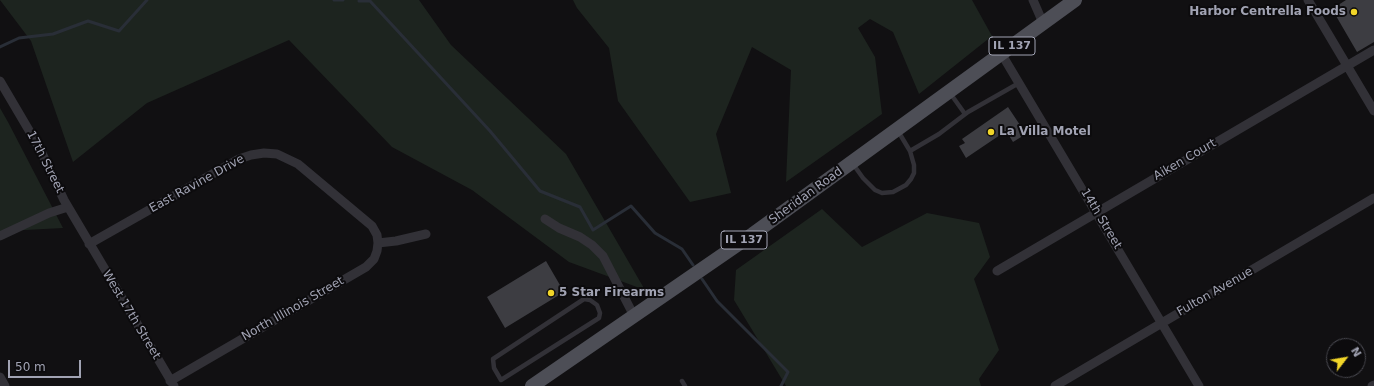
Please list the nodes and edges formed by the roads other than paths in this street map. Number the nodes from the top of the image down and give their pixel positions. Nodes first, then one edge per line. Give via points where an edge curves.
1 (1033, 0) edge
2 (1075, 0) edge
3 (1308, 0) edge
4 (1043, 23) junction
5 (1374, 50) edge
6 (1001, 53) junction
7 (1348, 64) junction
8 (0, 81) edge
9 (1019, 83) junction
10 (948, 91) junction
11 (1374, 110) edge
12 (965, 114) junction
13 (897, 129) junction
14 (910, 151) junction
15 (852, 163) junction
16 (1374, 198) edge
17 (68, 207) junction
18 (1096, 212) junction
19 (545, 219) dead end
20 (426, 234) dead end
21 (0, 236) edge
22 (378, 242) junction
23 (89, 244) junction
24 (997, 271) dead end
25 (634, 316) junction
26 (1162, 323) junction
27 (0, 377) edge
28 (501, 380) junction
29 (682, 381) dead end
30 (172, 383) edge
31 (540, 384) edge
32 (5, 386) edge
33 (505, 386) edge
34 (685, 386) edge
35 (1055, 386) edge
36 (1199, 386) edge

1 - 4 street
2 - 4 main road, Sheridan Road / IL 137
3 - 7 street
4 - 6 main road, Sheridan Road / IL 137
5 - 7 street, Aiken Court
6 - 9 street, 14th Street
6 - 10 main road, Sheridan Road / IL 137
7 - 11 street
7 - 18 street, Aiken Court
8 - 17 street, 17th Street via 40,149
9 - 12 lane
9 - 18 street, 14th Street
10 - 12 lane
10 - 13 main road, Sheridan Road / IL 137
12 - 14 lane via 939,134
13 - 14 lane
13 - 15 main road, Sheridan Road / IL 137
14 - 15 lane via 914,173 906,185 893,192 882,193 875,190
15 - 25 main road, Sheridan Road / IL 137
16 - 26 street, Fulton Avenue
17 - 21 street
17 - 23 street, 17th Street
18 - 24 street, Aiken Court
18 - 26 street, 14th Street
19 - 25 street via 580,237 603,256
20 - 22 street
22 - 23 street, East Ravine Drive via 372,226 298,164 277,154 264,153 251,154 239,159
22 - 30 street, North Illinois Street via 374,259 366,267
23 - 30 street, West 17th Street
25 - 31 main road, Sheridan Road / IL 137
26 - 35 street, Fulton Avenue
26 - 36 street, 14th Street
27 - 32 street
28 - 28 lane via 494,368 493,359 584,299 597,305 599,318
28 - 33 lane
29 - 34 lane

